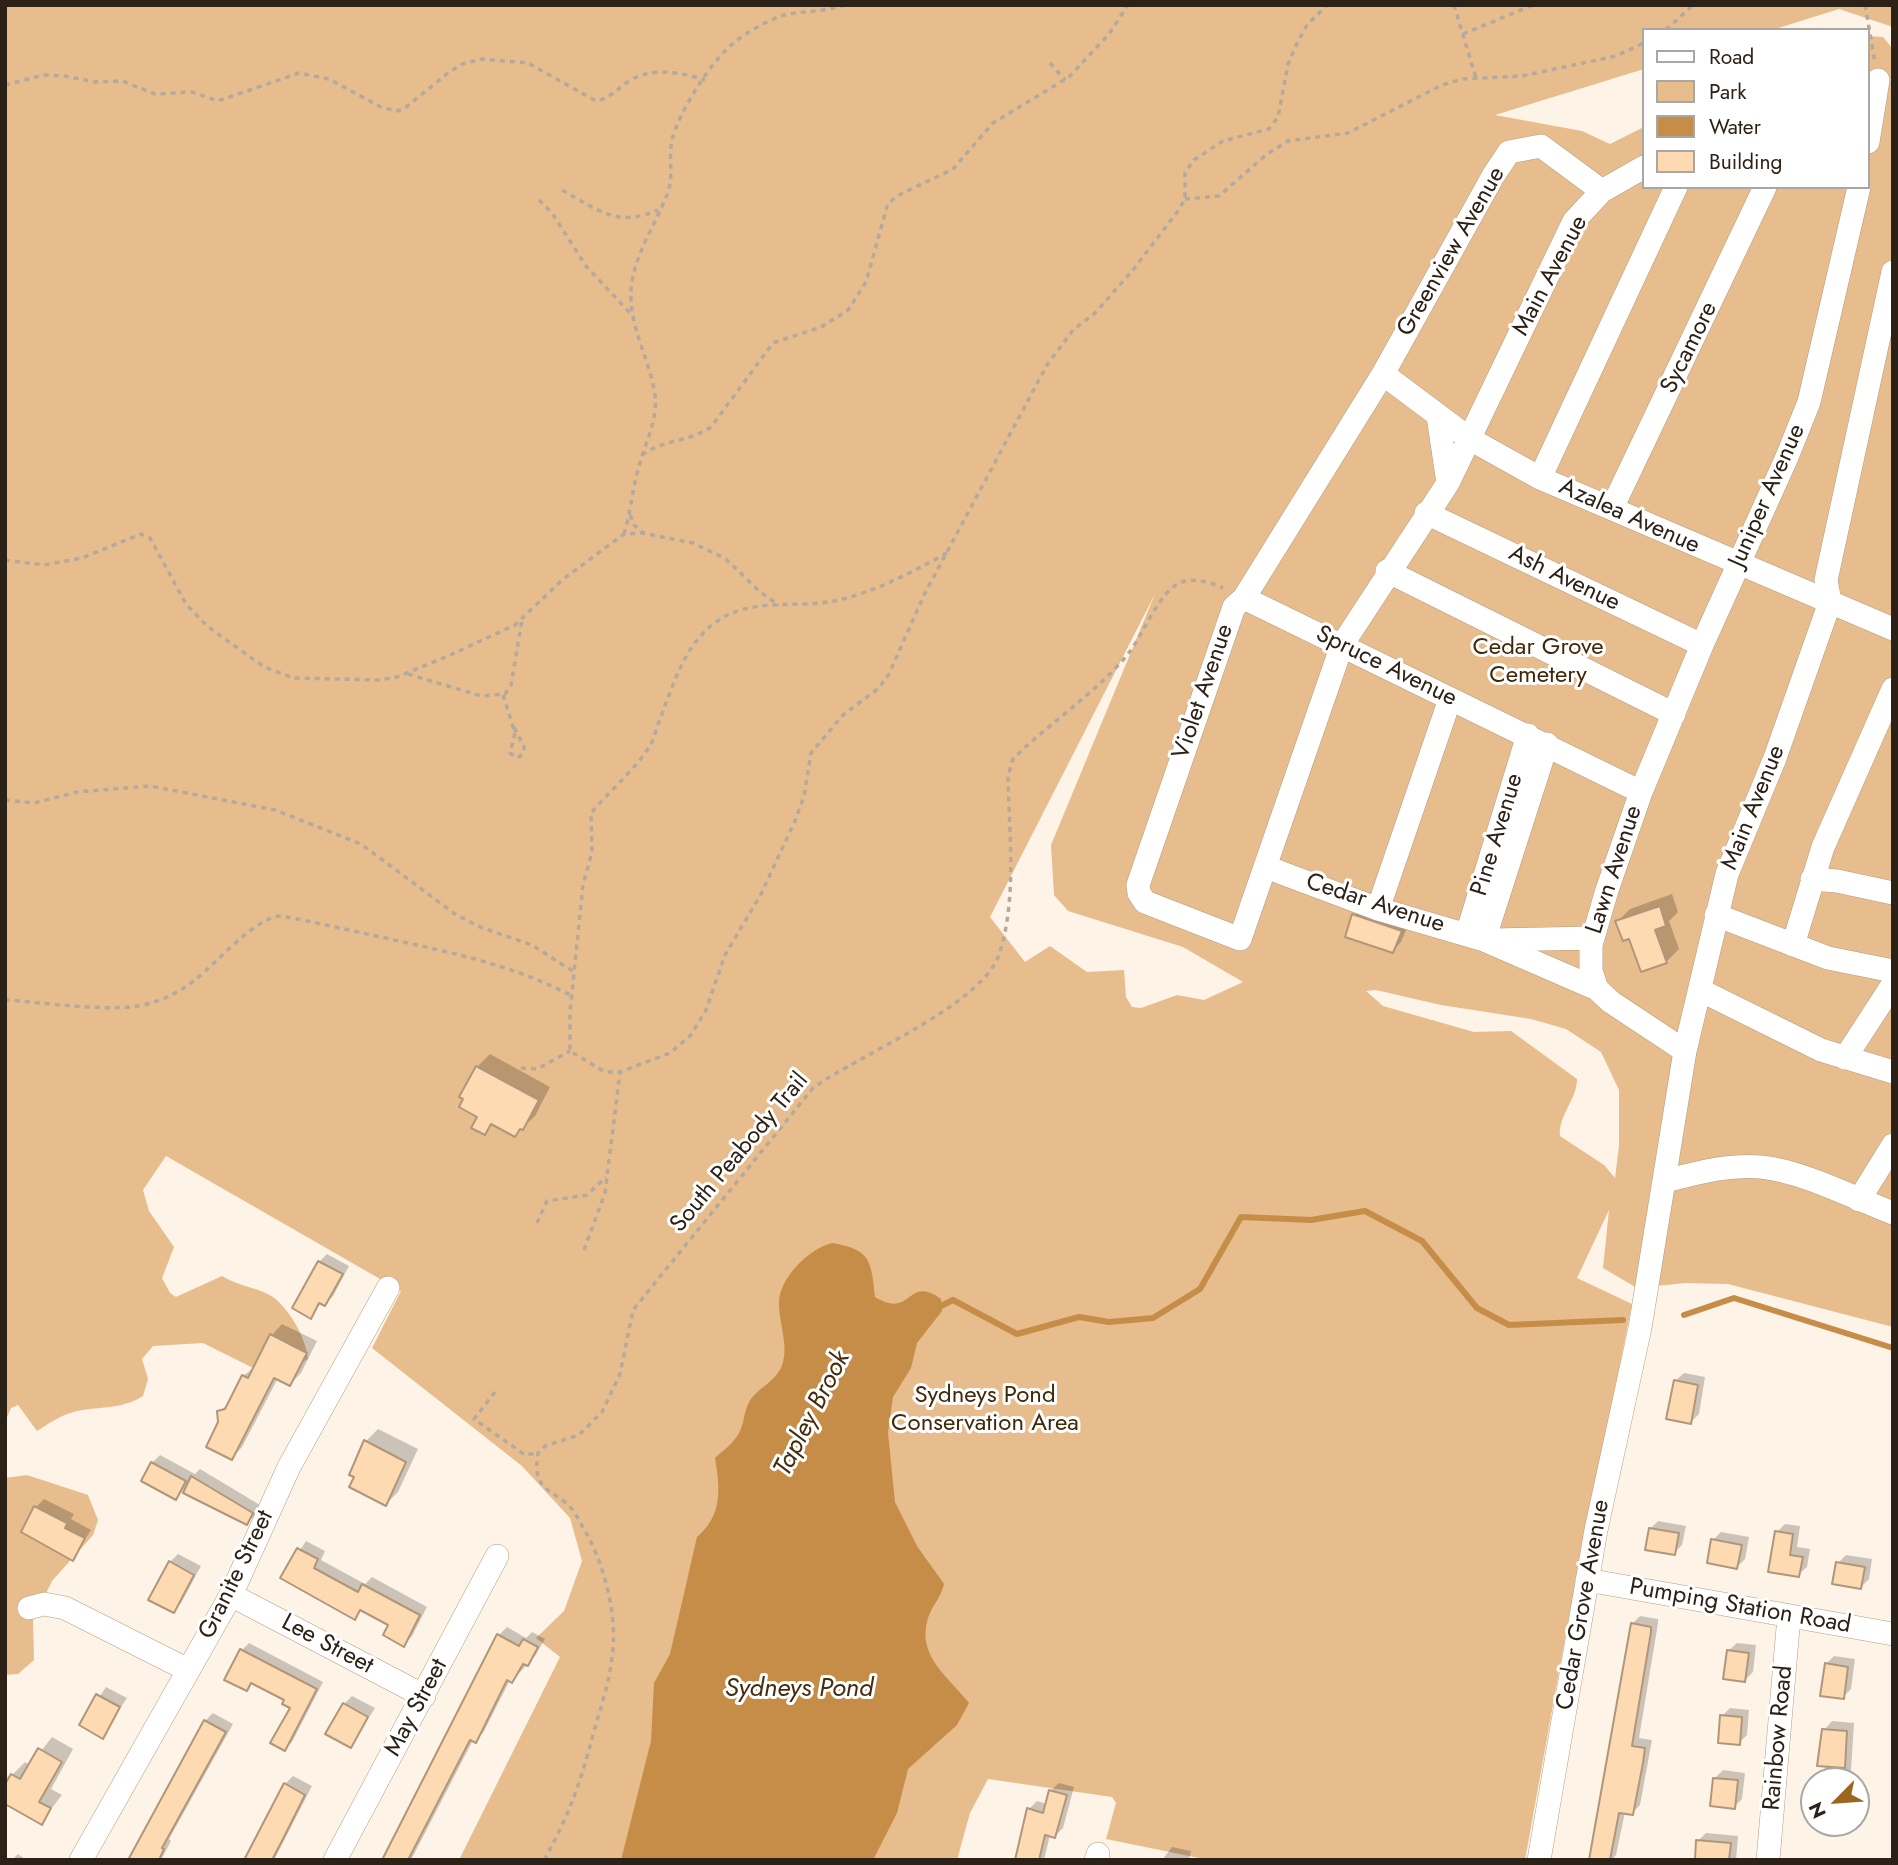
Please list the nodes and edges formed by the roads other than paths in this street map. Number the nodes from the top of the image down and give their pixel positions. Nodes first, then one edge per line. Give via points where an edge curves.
1 (1880, 82) edge
2 (1870, 132) edge
3 (1643, 168) edge
4 (1675, 189) edge
5 (1764, 189) edge
6 (1859, 189) edge
7 (1602, 191) junction
8 (1893, 272) edge
9 (1383, 374) junction
10 (1438, 416) junction
11 (1470, 439) junction
12 (1540, 478) junction
13 (1448, 483) junction
14 (1612, 508) junction
15 (1426, 513) junction
16 (1738, 565) junction
17 (1387, 571) junction
18 (1244, 598) junction
19 (1830, 602) junction
20 (1893, 629) edge
21 (1342, 645) junction
22 (1702, 645) junction
23 (1893, 689) edge
24 (1450, 699) junction
25 (1674, 714) junction
26 (1538, 739) junction
27 (1641, 792) junction
28 (1266, 867) junction
29 (1812, 880) junction
30 (1893, 893) edge
31 (1378, 909) junction
32 (1716, 915) junction
33 (1475, 937) junction
34 (1592, 938) junction
35 (1240, 939) joint
36 (1793, 946) junction
37 (1893, 971) edge
38 (1893, 984) edge
39 (1597, 989) junction
40 (1700, 990) junction
41 (1685, 1051) junction
42 (1845, 1058) junction
43 (1893, 1072) edge
44 (1893, 1145) edge
45 (1665, 1181) junction
46 (1858, 1199) junction
47 (1893, 1213) edge
48 (388, 1288) dead end
49 (1635, 1352) joint
50 (497, 1556) dead end
51 (1587, 1580) junction
52 (231, 1595) junction
53 (29, 1608) dead end
54 (1789, 1616) junction
55 (1893, 1634) edge
56 (188, 1670) junction
57 (424, 1696) junction
58 (81, 1860) edge
59 (335, 1860) edge
60 (1539, 1860) edge
61 (1768, 1860) edge

1 - 2 street
3 - 7 street, Main Avenue
4 - 12 street
5 - 14 street, Sycamore
6 - 16 street, Juniper Avenue via 1809,402
7 - 9 street, Greenview Avenue via 1541,146 1509,152
7 - 11 street, Main Avenue via 1574,221
8 - 19 street, Main Avenue via 1826,580
9 - 10 street, Azalea Avenue
9 - 18 street, Violet Avenue
10 - 11 street, Azalea Avenue
10 - 13 street
11 - 12 street, Azalea Avenue
11 - 13 street, Main Avenue
12 - 14 street, Azalea Avenue
13 - 15 street, Main Avenue
14 - 16 street, Azalea Avenue
15 - 17 street, Main Avenue
15 - 22 street, Ash Avenue
16 - 19 street, Azalea Avenue
16 - 22 street, Juniper Avenue
17 - 21 street, Main Avenue
17 - 25 street
18 - 21 street, Spruce Avenue
18 - 35 street, Violet Avenue via 1234,607 1223,636 1138,888 1145,902
19 - 20 street, Azalea Avenue
19 - 32 street, Main Avenue via 1775,758 1738,842
21 - 24 street, Spruce Avenue
21 - 28 street, Main Avenue
22 - 25 street, Juniper Avenue
23 - 29 street
24 - 26 street, Spruce Avenue
24 - 31 street
25 - 27 street, Juniper Avenue
26 - 27 street, Spruce Avenue
26 - 33 street, Pine Avenue
27 - 34 street, Lawn Avenue
28 - 31 street, Cedar Avenue
28 - 35 street, Main Avenue
29 - 30 street
29 - 36 street
31 - 33 street, Cedar Avenue
32 - 36 street
32 - 40 street, Main Avenue
33 - 34 street, Cedar Avenue
33 - 39 street, Cedar Avenue
34 - 39 street, Lawn Avenue via 1591,971
36 - 37 street
38 - 42 street
39 - 41 street, Cedar Avenue
40 - 41 street, Main Avenue
40 - 42 street
41 - 45 street, Main Avenue
42 - 43 street
44 - 46 street
45 - 46 street via 1712,1169 1762,1167
45 - 49 street, Main Avenue
46 - 47 street
48 - 52 street, Granite Street via 289,1468
49 - 51 street, Cedar Grove Avenue
50 - 57 street, May Street
51 - 54 street, Pumping Station Road
51 - 60 street, Cedar Grove Avenue
52 - 56 street, Granite Street
52 - 57 street, Lee Street
53 - 56 street via 44,1604 65,1608
54 - 55 street, Pumping Station Road
54 - 61 street, Rainbow Road
56 - 58 street, Granite Street
57 - 59 street, May Street

